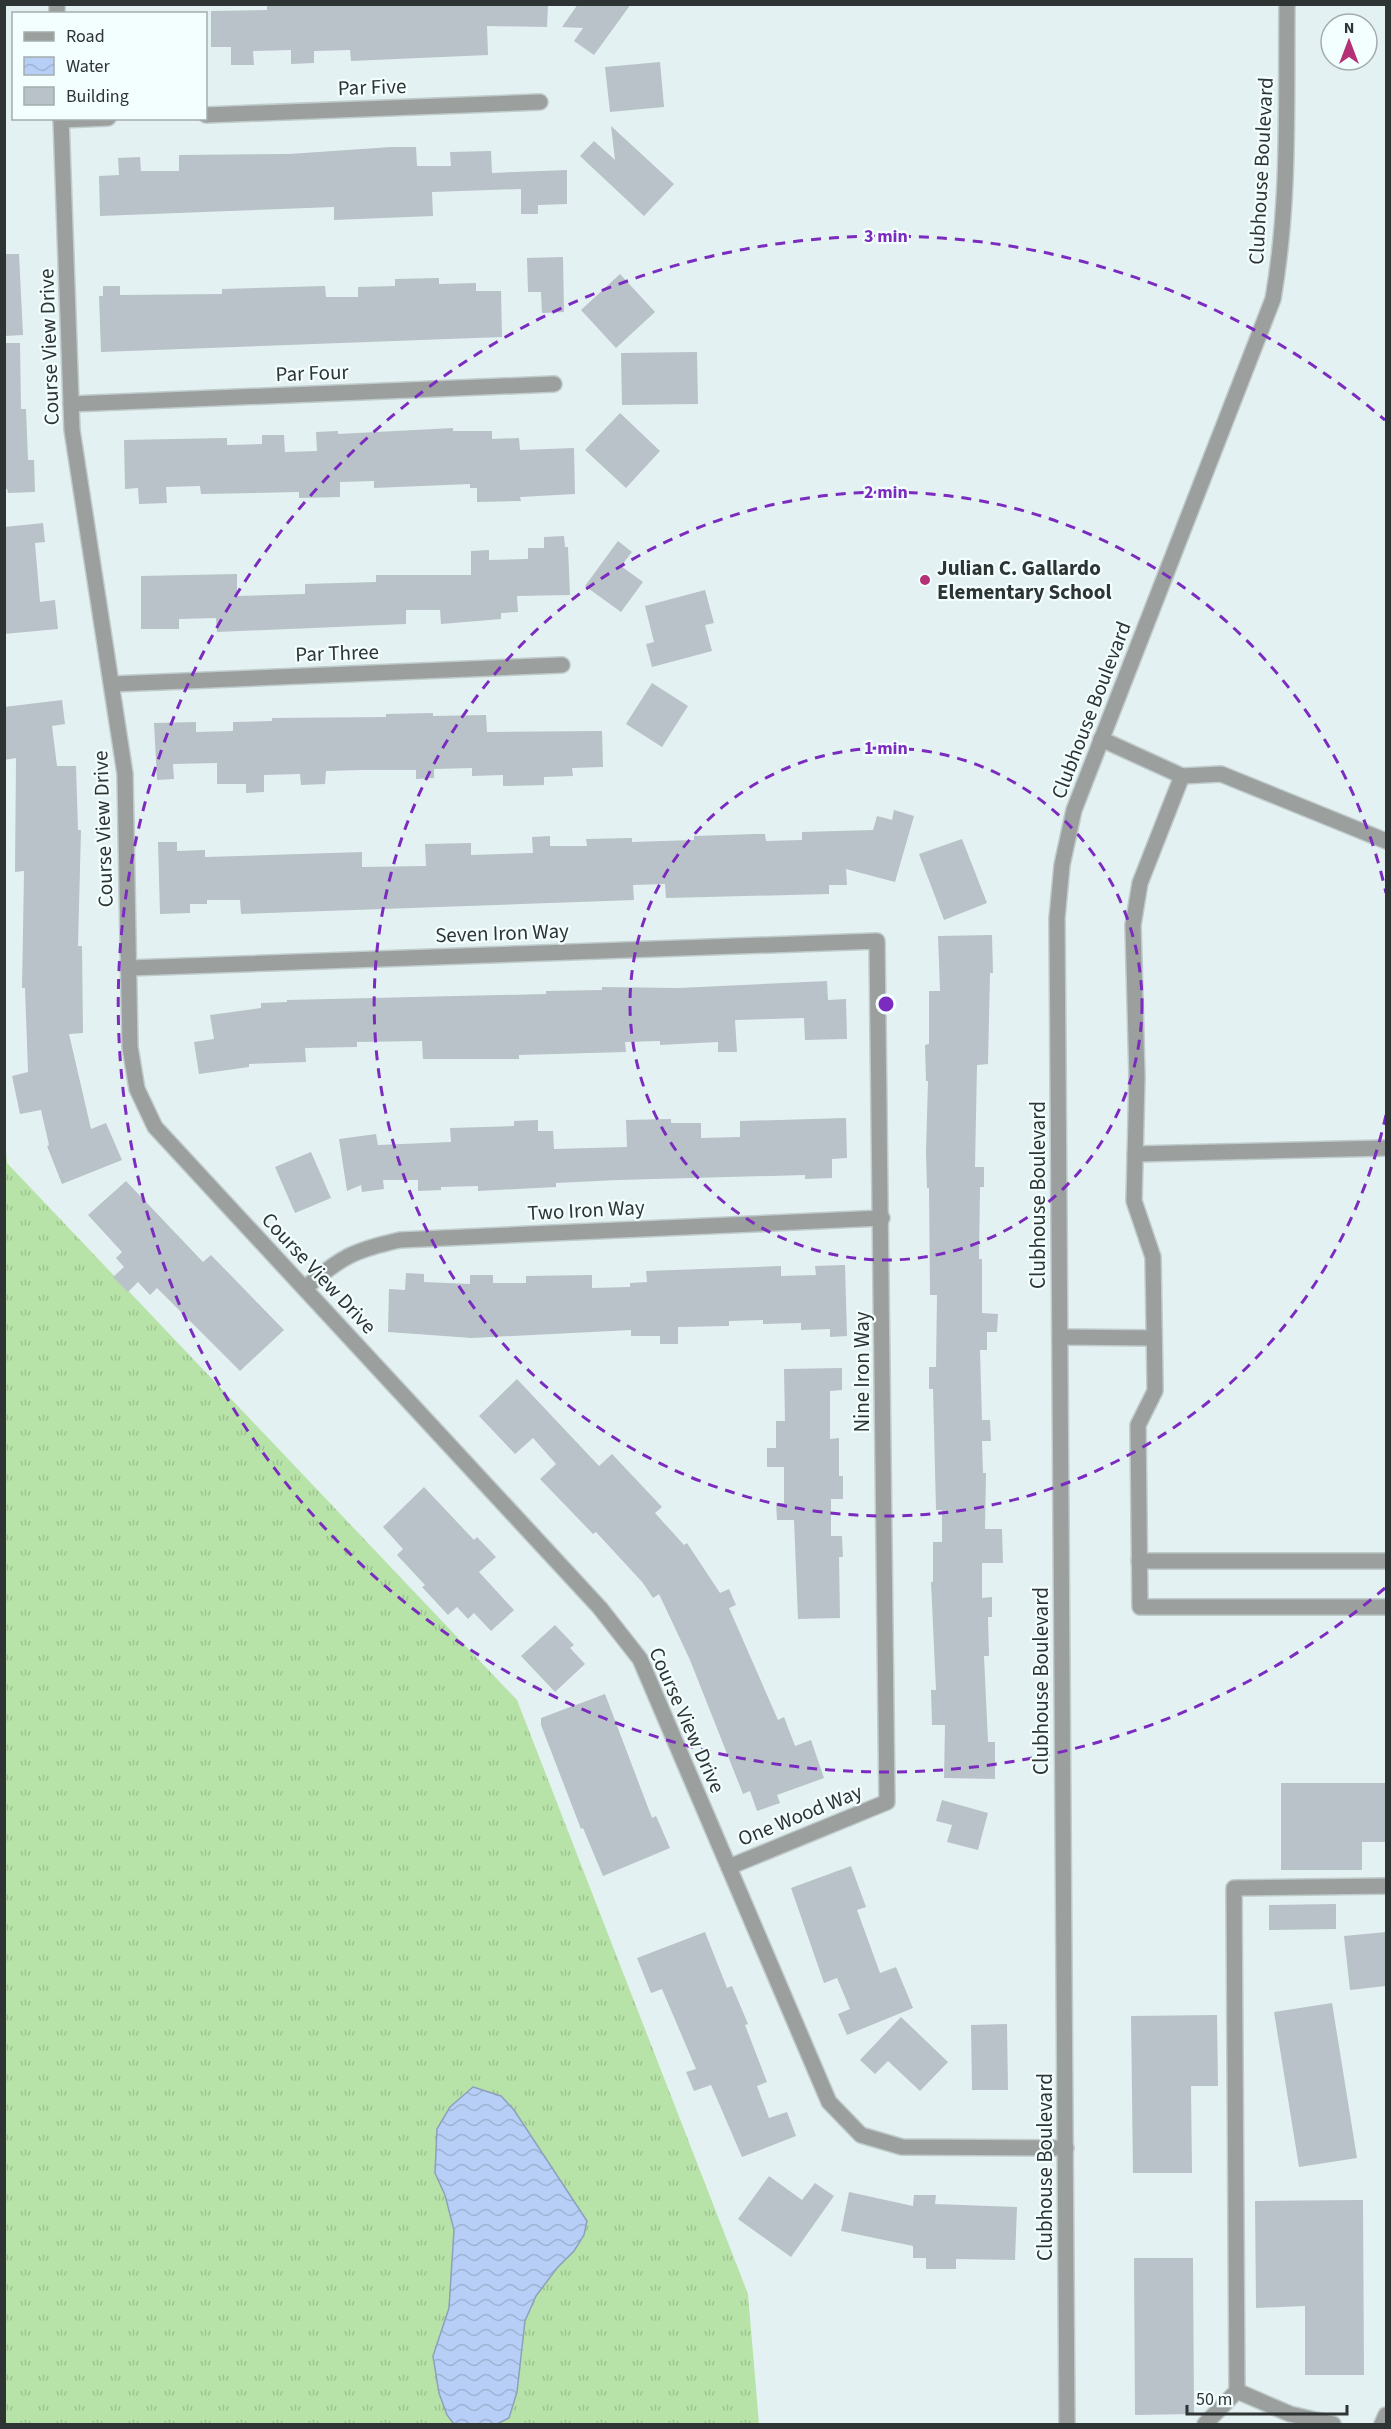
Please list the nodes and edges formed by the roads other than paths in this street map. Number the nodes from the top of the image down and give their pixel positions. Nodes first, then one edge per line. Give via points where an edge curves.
1 (1287, 4) edge
2 (540, 102) dead end
3 (207, 115) edge
4 (61, 120) edge
5 (554, 384) dead end
6 (71, 404) junction
7 (562, 665) dead end
8 (113, 684) junction
9 (1101, 739) junction
10 (1182, 776) junction
11 (1386, 841) edge
12 (877, 941) joint
13 (129, 968) junction
14 (1386, 1148) edge
15 (1135, 1154) junction
16 (882, 1218) junction
17 (305, 1288) junction
18 (1060, 1337) junction
19 (1154, 1338) junction
20 (1139, 1561) junction
21 (1386, 1561) edge
22 (1386, 1607) edge
23 (887, 1802) joint
24 (729, 1867) junction
25 (1386, 1886) edge
26 (1066, 2148) junction
27 (1237, 2391) junction
28 (1386, 2415) edge
29 (1067, 2424) edge
30 (1205, 2424) edge
31 (1333, 2424) edge
32 (1382, 2424) edge

1 - 9 street, Clubhouse Boulevard via 1284,203 1273,299
2 - 3 street, Par Five
4 - 6 street, Course View Drive
5 - 6 street, Par Four
6 - 8 street, Course View Drive
7 - 8 street, Par Three
8 - 13 street, Course View Drive via 125,774
9 - 10 street
9 - 18 street, Clubhouse Boulevard via 1074,810 1062,865 1057,918
10 - 11 street via 1221,774
10 - 15 street via 1140,883 1133,925
12 - 13 street, Seven Iron Way
12 - 16 street, Nine Iron Way
13 - 17 street, Course View Drive via 130,1047 135,1078 155,1127
14 - 15 street
15 - 19 street via 1134,1201 1153,1257
16 - 17 street, Two Iron Way via 400,1239 362,1248 332,1264
16 - 23 street, Nine Iron Way
17 - 24 street, Course View Drive via 600,1608 640,1659
18 - 19 street
18 - 26 street, Clubhouse Boulevard
19 - 20 street via 1155,1390 1138,1425
20 - 21 street
20 - 22 street via 1140,1608
23 - 24 street, One Wood Way
24 - 26 street, Course View Drive via 829,2102 861,2135 902,2147
25 - 27 street via 1234,1888
26 - 29 street, Clubhouse Boulevard
27 - 30 street
27 - 31 street via 1290,2414
28 - 32 street

